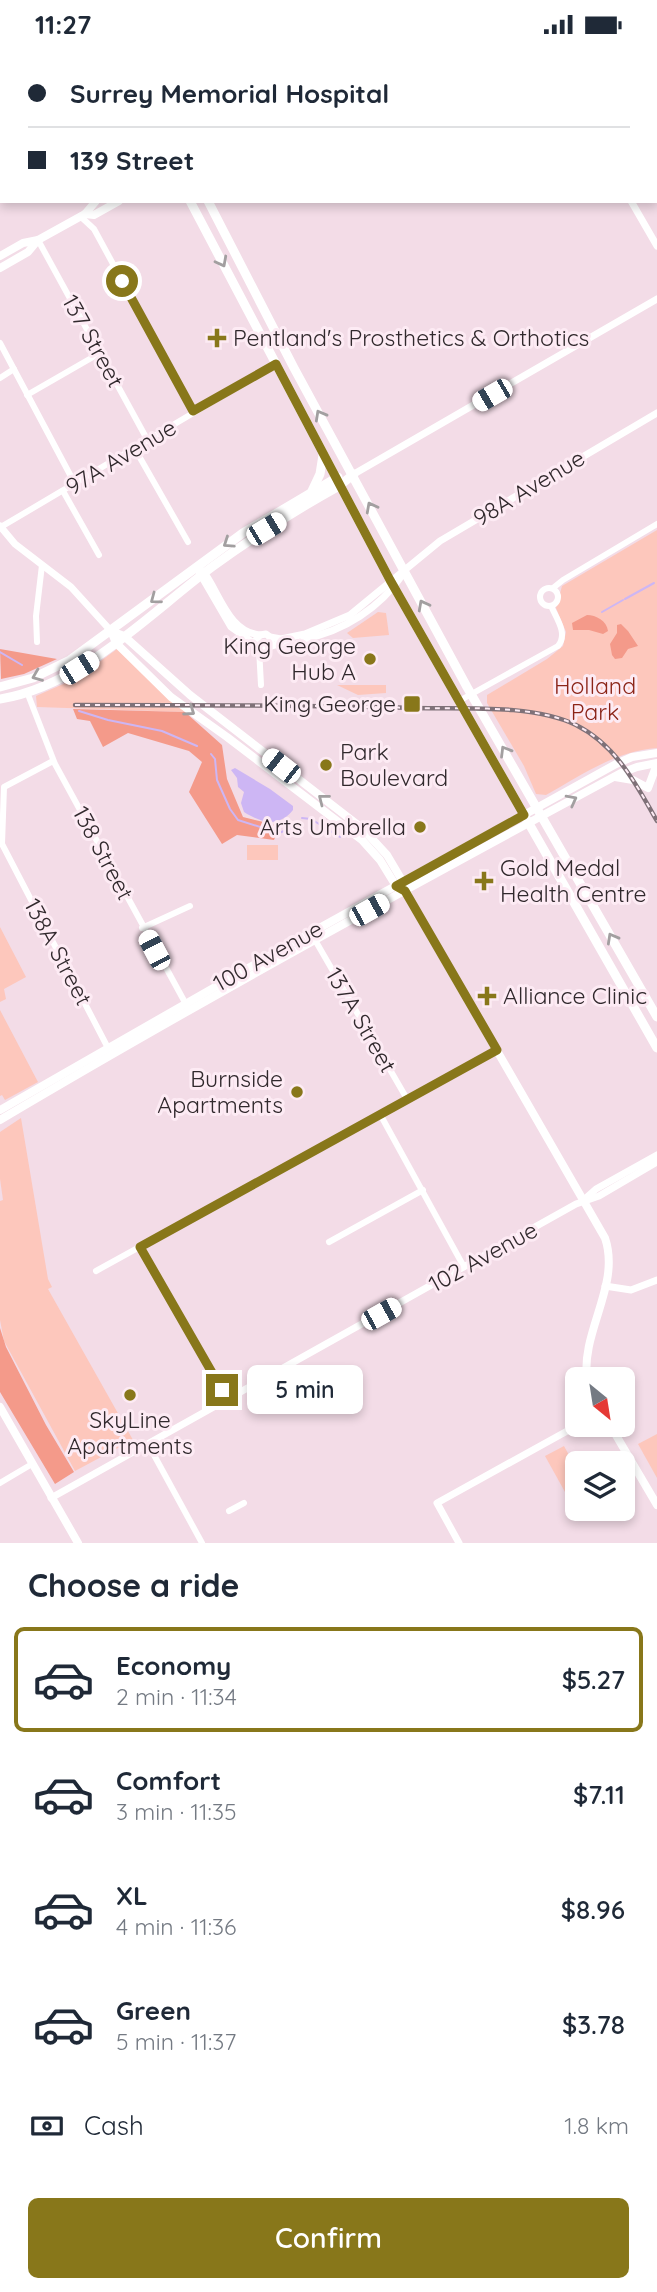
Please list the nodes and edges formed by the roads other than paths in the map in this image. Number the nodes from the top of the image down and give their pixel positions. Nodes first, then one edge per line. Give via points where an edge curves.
1 (95, 203) edge
2 (114, 203) edge
3 (191, 203) edge
4 (209, 203) edge
5 (632, 203) edge
6 (86, 215) junction
7 (94, 229) junction
8 (38, 240) junction
9 (657, 246) edge
10 (0, 256) edge
11 (0, 268) edge
12 (657, 299) edge
13 (0, 343) edge
14 (100, 353) junction
15 (276, 364) junction
16 (14, 369) junction
17 (0, 378) edge
18 (27, 395) junction
19 (193, 411) junction
20 (657, 412) edge
21 (148, 441) junction
22 (135, 449) junction
23 (323, 454) junction
24 (354, 474) junction
25 (337, 482) junction
26 (75, 484) junction
27 (63, 491) junction
28 (312, 491) junction
29 (657, 524) edge
30 (0, 526) edge
31 (188, 542) dead end
32 (99, 555) dead end
33 (41, 565) junction
34 (201, 571) junction
35 (405, 571) junction
36 (392, 584) junction
37 (553, 588) junction
38 (551, 606) junction
39 (111, 631) junction
40 (260, 635) junction
41 (124, 636) junction
42 (270, 637) junction
43 (37, 642) dead end
44 (116, 643) junction
45 (263, 649) junction
46 (261, 685) dead end
47 (0, 687) edge
48 (27, 692) junction
49 (471, 695) junction
50 (0, 699) edge
51 (459, 701) junction
52 (657, 753) edge
53 (53, 761) junction
54 (657, 763) edge
55 (615, 776) junction
56 (540, 811) junction
57 (527, 818) junction
58 (401, 886) junction
59 (190, 906) dead end
60 (142, 928) junction
61 (315, 940) junction
62 (618, 979) junction
63 (636, 982) junction
64 (630, 1000) junction
65 (186, 1006) junction
66 (657, 1017) edge
67 (108, 1048) junction
68 (657, 1048) edge
69 (497, 1050) junction
70 (407, 1100) junction
71 (0, 1110) edge
72 (380, 1114) junction
73 (0, 1120) edge
74 (657, 1156) edge
75 (657, 1162) edge
76 (423, 1190) junction
77 (584, 1200) junction
78 (329, 1242) dead end
79 (140, 1247) junction
80 (464, 1268) junction
81 (96, 1271) dead end
82 (657, 1278) edge
83 (605, 1286) junction
84 (586, 1367) edge
85 (227, 1400) junction
86 (0, 1407) edge
87 (565, 1432) edge
88 (617, 1437) edge
89 (148, 1444) junction
90 (32, 1464) junction
91 (0, 1483) edge
92 (51, 1498) junction
93 (244, 1503) dead end
94 (657, 1505) edge
95 (229, 1511) dead end
96 (78, 1543) edge
97 (202, 1543) edge
98 (459, 1543) edge

1 - 6 main road
2 - 6 main road
3 -> 15 main road
24 -> 4 main road
5 - 9 street
6 - 7 street
6 - 7 street
6 - 8 main road
7 - 19 street
8 - 10 main road
8 - 11 main road via 28,252
8 - 14 street, 137 Street
12 - 24 street
13 - 16 street
14 - 18 street
14 - 21 street, 137 Street
15 - 19 street, 97A Avenue
15 - 23 main road
16 - 17 street
16 - 18 street
18 - 26 street
19 - 21 street, 97A Avenue
20 - 35 street, 98A Avenue via 449,536
21 - 22 street, 97A Avenue
22 - 26 street, 97A Avenue
22 - 31 street
23 - 25 main road
23 - 28 main road
24 - 25 main road
35 -> 24 main road
25 - 28 main road
25 - 34 main road
25 - 36 main road
26 - 27 street, 97A Avenue
27 - 30 street, 97A Avenue
27 - 32 street
28 -> 34 main road via 243,533
29 - 37 street
30 - 33 street
33 - 39 street via 71,587
33 - 43 street
34 -> 39 main road
34 - 40 street via 237,625
34 - 41 main road
34 - 45 street via 233,629
35 - 36 street, 98A Avenue
49 -> 35 main road
36 - 42 street via 338,621 295,637
36 - 45 street via 364,613 338,628
36 - 51 main road
37 - 38 street via 558,599
37 - 38 street via 544,589 540,597
38 - 49 street via 563,633 560,644
39 - 41 main road
39 - 44 main road
39 -> 47 main road via 57,667
40 - 42 street
40 - 45 street via 256,640
41 - 44 main road
58 -> 41 main road via 387,855 369,834 190,695
42 - 45 street
44 - 48 main road via 69,674
44 -> 58 main road via 171,697 362,841
45 - 46 street
48 - 50 main road
48 - 53 street, 138 Street
49 - 51 street
56 -> 49 main road
51 - 57 main road
52 - 56 main road via 625,760
53 - 60 street, 138 Street
53 - 67 street, 138A Street via 4,787 2,844
54 - 55 main road
54 - 55 main road via 648,788
56 -> 55 main road
56 - 57 main road, 100 Avenue
63 -> 56 main road
57 - 58 main road, 100 Avenue
57 - 62 main road
58 - 61 main road, 100 Avenue
58 - 65 main road, 100 Avenue
58 - 69 main road
59 - 60 street
60 - 65 street, 138 Street
61 - 65 main road, 100 Avenue
61 - 70 street, 137A Street
62 - 63 main road
62 - 64 main road
63 - 64 main road
63 - 66 main road
64 - 68 main road
65 - 67 main road, 100 Avenue
65 - 73 main road, 100 Avenue
67 - 71 main road, 100 Avenue
69 - 70 street
69 - 77 main road
70 - 72 street
72 - 76 street
72 - 79 street
74 - 77 street, 102 Avenue
75 - 77 street, 102 Avenue
76 - 78 street
76 - 80 street
77 - 80 street, 102 Avenue
77 - 83 main road via 608,1246
79 - 81 street
79 - 85 street
80 - 85 street, 102 Avenue
82 - 83 street
83 - 84 main road
85 - 89 street, 102 Avenue
86 - 90 main road
87 - 98 street via 437,1503
88 - 94 main road
89 - 92 street, 102 Avenue
89 - 97 street
90 - 91 street
90 - 92 main road
92 - 96 main road
93 - 95 street

